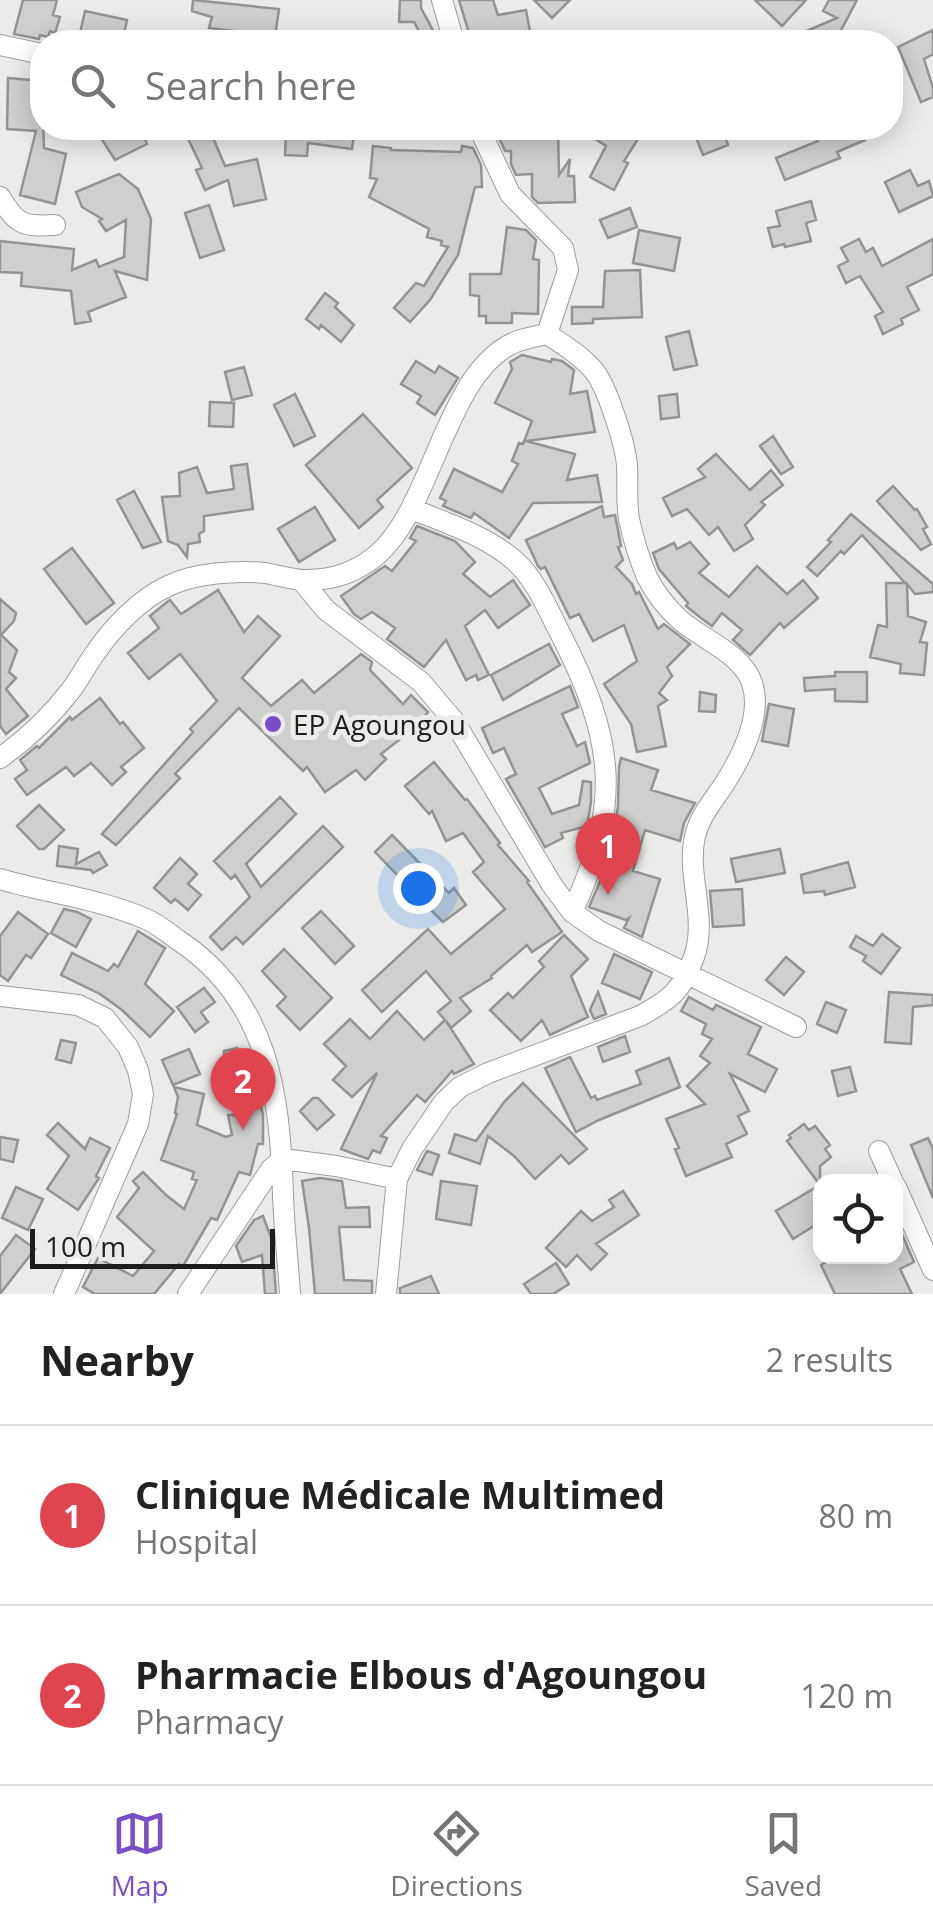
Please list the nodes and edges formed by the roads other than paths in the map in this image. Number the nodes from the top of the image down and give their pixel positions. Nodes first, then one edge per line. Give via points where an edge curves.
1 (442, 0) edge
2 (451, 30) edge
3 (0, 45) edge
4 (30, 51) edge
5 (485, 140) edge
6 (0, 197) edge
7 (54, 225) dead end
8 (548, 334) junction
9 (412, 509) junction
10 (301, 580) junction
11 (0, 758) edge
12 (0, 879) edge
13 (572, 912) junction
14 (687, 973) junction
15 (0, 996) edge
16 (796, 1027) dead end
17 (879, 1151) dead end
18 (283, 1159) junction
19 (889, 1174) edge
20 (397, 1179) junction
21 (903, 1204) edge
22 (933, 1270) edge
23 (64, 1294) edge
24 (188, 1294) edge
25 (290, 1294) edge
26 (386, 1294) edge

1 - 2 street
3 - 4 street
5 - 8 street via 510,194 563,248 568,270
6 - 7 street via 14,220
8 - 9 street via 516,341 476,375
8 - 14 street via 596,373 610,402 626,461 635,545 659,598 740,663 752,682 751,732 695,837 699,940
9 - 10 street via 398,533 353,572
9 - 13 street via 514,561 532,582 588,691 608,784 601,834
10 - 11 street via 218,574 164,587 98,648 45,722
10 - 13 street via 326,610 421,682 454,721
12 - 18 street via 148,920 203,956 239,998 260,1038
13 - 14 street
14 - 16 street
14 - 20 street via 678,991 640,1016 460,1087 422,1133
15 - 23 street via 78,1005 105,1018 138,1070 138,1124
17 - 19 street
18 - 20 street
18 - 24 street
18 - 25 street
20 - 26 street
21 - 22 street

